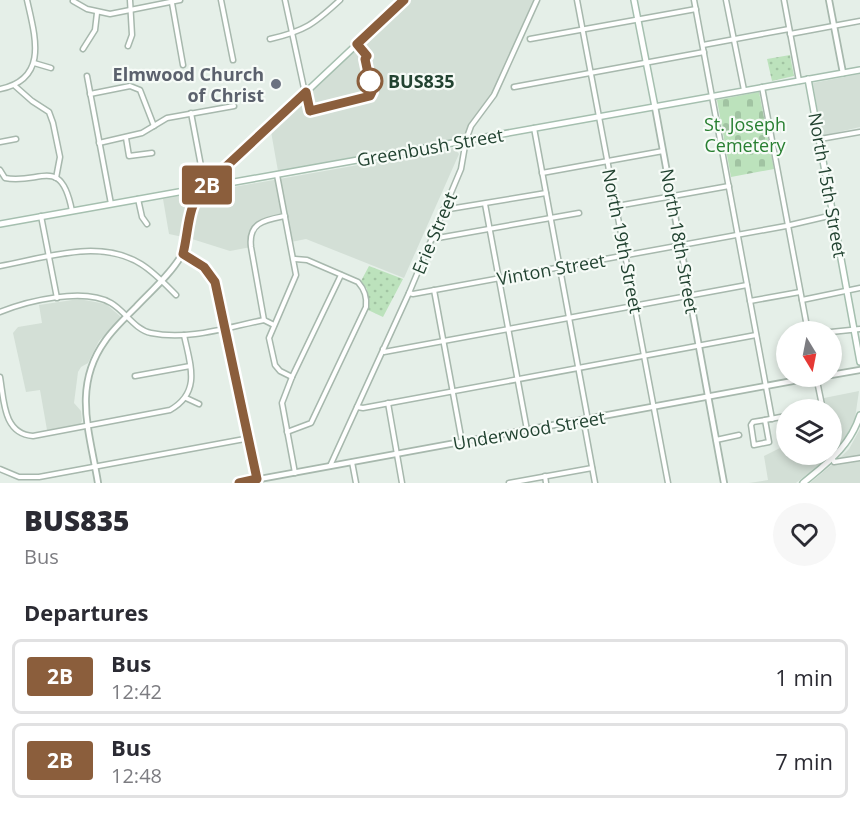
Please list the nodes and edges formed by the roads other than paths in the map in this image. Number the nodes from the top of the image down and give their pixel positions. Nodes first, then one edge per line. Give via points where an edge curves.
1 (27, 0) edge
2 (130, 0) edge
3 (180, 0) edge
4 (221, 0) edge
5 (285, 0) edge
6 (340, 0) edge
7 (537, 0) edge
8 (577, 0) edge
9 (634, 0) edge
10 (694, 0) edge
11 (726, 0) edge
12 (783, 0) edge
13 (829, 0) edge
14 (73, 1) edge
15 (401, 1) edge
16 (172, 3) junction
17 (132, 9) junction
18 (696, 9) junction
19 (98, 13) junction
20 (638, 20) junction
21 (860, 21) edge
22 (834, 26) junction
23 (583, 30) junction
24 (790, 31) junction
25 (292, 34) junction
26 (270, 39) dead end
27 (530, 39) dead end
28 (734, 39) junction
29 (703, 45) junction
30 (128, 46) dead end
31 (82, 49) dead end
32 (704, 52) junction
33 (233, 60) dead end
34 (34, 63) junction
35 (647, 63) junction
36 (183, 65) dead end
37 (51, 68) dead end
38 (860, 70) edge
39 (592, 73) junction
40 (843, 73) junction
41 (87, 76) dead end
42 (808, 79) junction
43 (799, 81) junction
44 (15, 86) junction
45 (514, 87) dead end
46 (762, 87) junction
47 (0, 88) edge
48 (744, 91) junction
49 (305, 93) junction
50 (90, 94) junction
51 (713, 96) junction
52 (234, 106) dead end
53 (655, 107) junction
54 (191, 113) junction
55 (600, 116) junction
56 (154, 126) junction
57 (534, 128) junction
58 (860, 132) edge
59 (126, 138) junction
60 (16, 139) dead end
61 (819, 139) junction
62 (466, 140) junction
63 (0, 142) edge
64 (99, 143) junction
65 (663, 151) junction
66 (152, 153) dead end
67 (608, 162) junction
68 (0, 170) edge
69 (542, 173) junction
70 (278, 175) junction
71 (56, 178) junction
72 (729, 186) junction
73 (204, 187) junction
74 (546, 193) junction
75 (671, 196) junction
76 (138, 199) junction
77 (111, 204) junction
78 (485, 204) junction
79 (616, 206) junction
80 (443, 210) junction
81 (72, 211) junction
82 (579, 213) dead end
83 (834, 215) junction
84 (41, 216) junction
85 (285, 216) junction
86 (550, 219) junction
87 (0, 224) edge
88 (147, 224) dead end
89 (788, 225) junction
90 (490, 228) junction
91 (738, 235) junction
92 (431, 239) junction
93 (680, 245) junction
94 (183, 254) junction
95 (626, 256) junction
96 (49, 257) junction
97 (295, 259) junction
98 (0, 266) edge
99 (560, 267) junction
100 (341, 275) junction
101 (498, 279) junction
102 (161, 280) junction
103 (747, 285) junction
104 (860, 288) edge
105 (434, 290) junction
106 (847, 291) junction
107 (800, 292) junction
108 (410, 293) junction
109 (176, 295) dead end
110 (690, 296) junction
111 (57, 298) junction
112 (802, 300) junction
113 (750, 301) junction
114 (636, 306) junction
115 (0, 312) edge
116 (127, 316) junction
117 (569, 318) junction
118 (264, 320) junction
119 (806, 321) edge
120 (274, 325) junction
121 (225, 328) junction
122 (507, 329) junction
123 (857, 329) edge
124 (842, 331) edge
125 (184, 335) junction
126 (756, 335) junction
127 (444, 341) junction
128 (699, 345) junction
129 (383, 349) junction
130 (645, 356) junction
131 (860, 362) edge
132 (190, 366) junction
133 (578, 368) junction
134 (860, 369) edge
135 (842, 373) edge
136 (135, 376) dead end
137 (0, 377) edge
138 (292, 377) junction
139 (517, 378) junction
140 (776, 385) edge
141 (766, 387) junction
142 (453, 391) junction
143 (708, 396) junction
144 (186, 398) junction
145 (388, 403) junction
146 (200, 404) dead end
147 (357, 407) junction
148 (654, 407) junction
149 (860, 415) edge
150 (776, 418) edge
151 (586, 419) junction
152 (772, 419) junction
153 (765, 420) junction
154 (87, 426) junction
155 (527, 430) junction
156 (287, 432) junction
157 (739, 435) dead end
158 (250, 438) junction
159 (716, 440) junction
160 (462, 442) junction
161 (842, 447) edge
162 (397, 454) junction
163 (860, 458) edge
164 (842, 461) edge
165 (352, 462) junction
166 (822, 465) edge
167 (330, 466) junction
168 (95, 467) junction
169 (592, 468) junction
170 (0, 469) edge
171 (295, 473) junction
172 (545, 476) junction
173 (257, 479) junction
174 (266, 481) edge
175 (98, 483) edge
176 (238, 483) edge
177 (356, 483) edge
178 (402, 483) edge
179 (509, 483) edge
180 (546, 483) edge
181 (595, 483) edge
182 (668, 483) edge
183 (724, 483) edge
184 (803, 483) edge

1 - 34 street via 36,41
2 - 17 street
3 - 16 street
4 - 33 street
5 - 25 street
6 - 25 street via 313,24
7 - 62 street, Erie Street via 494,95 471,126
8 - 23 street, North 19th Street
9 - 20 main road, North 18th Street
10 - 18 street
11 - 28 street
12 - 24 street
13 - 22 street
14 - 19 street
15 - 49 main road
16 - 17 street
16 - 36 street
17 - 19 street
17 - 30 street
18 - 20 street
18 - 29 street
19 - 31 street via 95,30
20 - 23 street
20 - 35 main road, North 18th Street
21 - 22 street
22 - 24 street
22 - 40 street
23 - 27 street
23 - 39 street, North 19th Street
24 - 28 street
24 - 43 street
25 - 26 street
25 - 49 street
28 - 29 street
28 - 48 street
29 - 32 street
32 - 35 street
32 - 51 street
34 - 37 street
34 - 44 street
35 - 39 street
35 - 53 main road, North 18th Street
38 - 40 main road, Greenbush Street
39 - 45 street
39 - 55 street, North 19th Street
40 - 42 main road, Greenbush Street
41 - 50 street
42 - 43 main road, Greenbush Street
42 - 61 main road, North 15th Street
43 - 46 main road, Greenbush Street
44 - 47 street
44 - 71 street via 49,112 60,157
46 - 48 main road, Greenbush Street
46 - 89 street
48 - 51 main road, Greenbush Street
49 - 73 main road
50 - 56 street via 130,86 140,90
50 - 64 street
51 - 53 main road, Greenbush Street
51 - 72 street
52 - 54 street
53 - 55 main road, Greenbush Street
53 - 65 street, North 18th Street
54 - 56 street via 166,118
54 - 73 street
55 - 57 main road, Greenbush Street
55 - 67 street, North 19th Street
56 - 59 street
57 - 62 main road, Greenbush Street
57 - 69 street
58 - 61 street
59 - 64 street
59 - 66 street via 129,156
60 - 63 street
61 - 83 main road, North 15th Street
62 - 70 main road, Greenbush Street
62 - 80 street, Erie Street via 461,169
64 - 77 street
65 - 67 street
65 - 75 street, North 18th Street
67 - 69 street
67 - 79 street, North 19th Street
68 - 71 street via 5,178 15,180 46,174
69 - 74 street
70 - 73 main road, Greenbush Street
70 - 85 street
71 - 81 street via 64,186
72 - 75 street
72 - 91 street
73 - 76 main road, Greenbush Street
73 - 94 street via 190,211
74 - 78 street
74 - 86 street
75 - 79 street
75 - 93 street, North 18th Street
76 - 77 main road, Greenbush Street
76 - 88 street
77 - 81 main road, Greenbush Street
78 - 80 street
78 - 90 street
79 - 95 street, North 19th Street
80 - 92 street, Erie Street
81 - 84 main road, Greenbush Street
82 - 86 street
83 - 89 street, Vinton Street
83 - 106 main road, North 15th Street
84 - 87 main road, Greenbush Street
84 - 96 street
85 - 97 street
85 - 118 street via 264,220 251,236
86 - 90 street
86 - 99 street
89 - 91 street, Vinton Street
89 - 107 street
90 - 92 street
90 - 101 street
91 - 93 street, Vinton Street
91 - 103 street
92 - 108 street, Erie Street
93 - 95 street, Vinton Street
93 - 110 street, North 18th Street
94 - 102 street
94 - 121 street via 211,274
95 - 99 street, Vinton Street
95 - 114 street, North 19th Street
96 - 98 street
96 - 102 street via 82,251 108,252 139,263
96 - 111 street
97 - 100 street
97 - 120 street via 296,275
99 - 101 street, Vinton Street
99 - 117 street
100 - 138 street
100 - 156 street via 362,287 366,307 311,423
101 - 105 street, Vinton Street
101 - 122 street
102 - 109 street
102 - 116 street
103 - 110 street
103 - 113 street
104 - 106 street
105 - 108 street, Vinton Street
105 - 127 street
106 - 112 street
106 - 123 main road, North 15th Street
107 - 112 street
107 - 113 street
108 - 129 street, Erie Street
110 - 114 street
110 - 128 street, North 18th Street
111 - 115 street
111 - 116 street via 96,297
112 - 119 street
113 - 126 street
114 - 117 street
114 - 130 street, North 19th Street
116 - 125 street via 147,332
116 - 154 street via 105,340 90,368 84,395
117 - 122 street
117 - 133 street
118 - 120 street
118 - 121 street
120 - 138 street via 269,338 274,365
121 - 125 street
121 - 158 street
122 - 127 street
122 - 139 street
123 - 124 street
123 - 131 main road, North 15th Street
125 - 132 street
126 - 128 street
126 - 141 street
127 - 129 street via 384,352
127 - 142 street
128 - 130 street
128 - 143 street, North 18th Street
129 - 147 street, Erie Street
130 - 133 street
130 - 148 street, North 19th Street
132 - 136 street
132 - 144 street via 191,385
133 - 139 street
133 - 151 street
134 - 135 street
137 - 154 street via 9,420 18,432 33,436
138 - 156 street via 282,403
139 - 142 street
139 - 155 street
140 - 141 street, Underwood Street
141 - 143 street, Underwood Street
141 - 152 street
142 - 145 street
142 - 160 street
143 - 148 street, Underwood Street
143 - 159 street, North 18th Street
144 - 146 street
144 - 154 street via 170,410
145 - 147 street
145 - 162 street
147 - 167 street, Erie Street
148 - 151 street, Underwood Street
148 - 182 street, North 19th Street
149 - 161 main road via 850,439
150 - 152 street
151 - 155 street, Underwood Street
151 - 169 street
152 - 153 street
153 - 153 street via 751,425 754,445 769,442
154 - 168 street
155 - 160 street, Underwood Street
156 - 171 street
157 - 159 street
158 - 168 street
158 - 173 street
159 - 183 street, North 18th Street
160 - 162 street, Underwood Street
162 - 165 street, Underwood Street
162 - 178 street
163 - 164 street
165 - 167 street, Underwood Street
165 - 177 street
166 - 184 main road
167 - 171 street, Underwood Street
168 - 170 street via 39,477 20,477
168 - 175 street
169 - 172 street
169 - 181 street
171 - 174 street, Underwood Street
172 - 179 street
172 - 180 street
173 - 174 street, Underwood Street
173 - 176 street, Underwood Street

